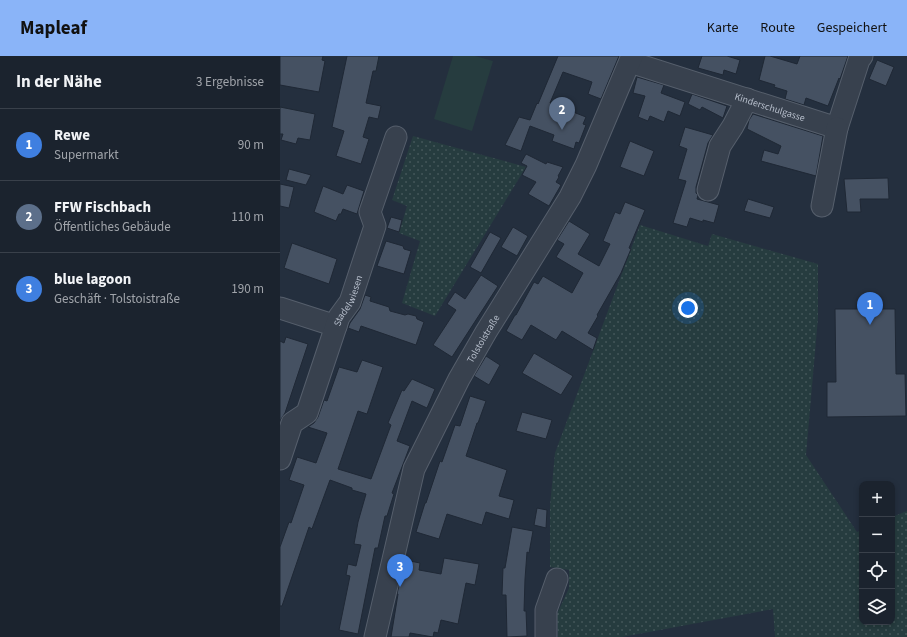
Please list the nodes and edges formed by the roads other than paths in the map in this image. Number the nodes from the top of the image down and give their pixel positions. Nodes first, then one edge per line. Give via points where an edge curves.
1 (862, 56) edge
2 (631, 59) edge
3 (747, 99) junction
4 (837, 128) junction
5 (396, 137) dead end
6 (708, 190) dead end
7 (822, 206) dead end
8 (280, 308) edge
9 (336, 326) junction
10 (280, 459) edge
11 (557, 579) dead end
12 (375, 637) edge
13 (546, 637) edge

1 - 4 street
2 - 3 street, Kinderschulgasse
2 - 12 street, Tolstoistraße via 570,197 458,379 414,469
3 - 4 street, Kinderschulgasse
3 - 6 street via 720,146
4 - 7 street
5 - 9 street, Stadelwiesen via 370,212 375,226 350,302
8 - 9 street
9 - 10 street, Stadelwiesen via 306,413 292,423
11 - 13 street via 546,610

